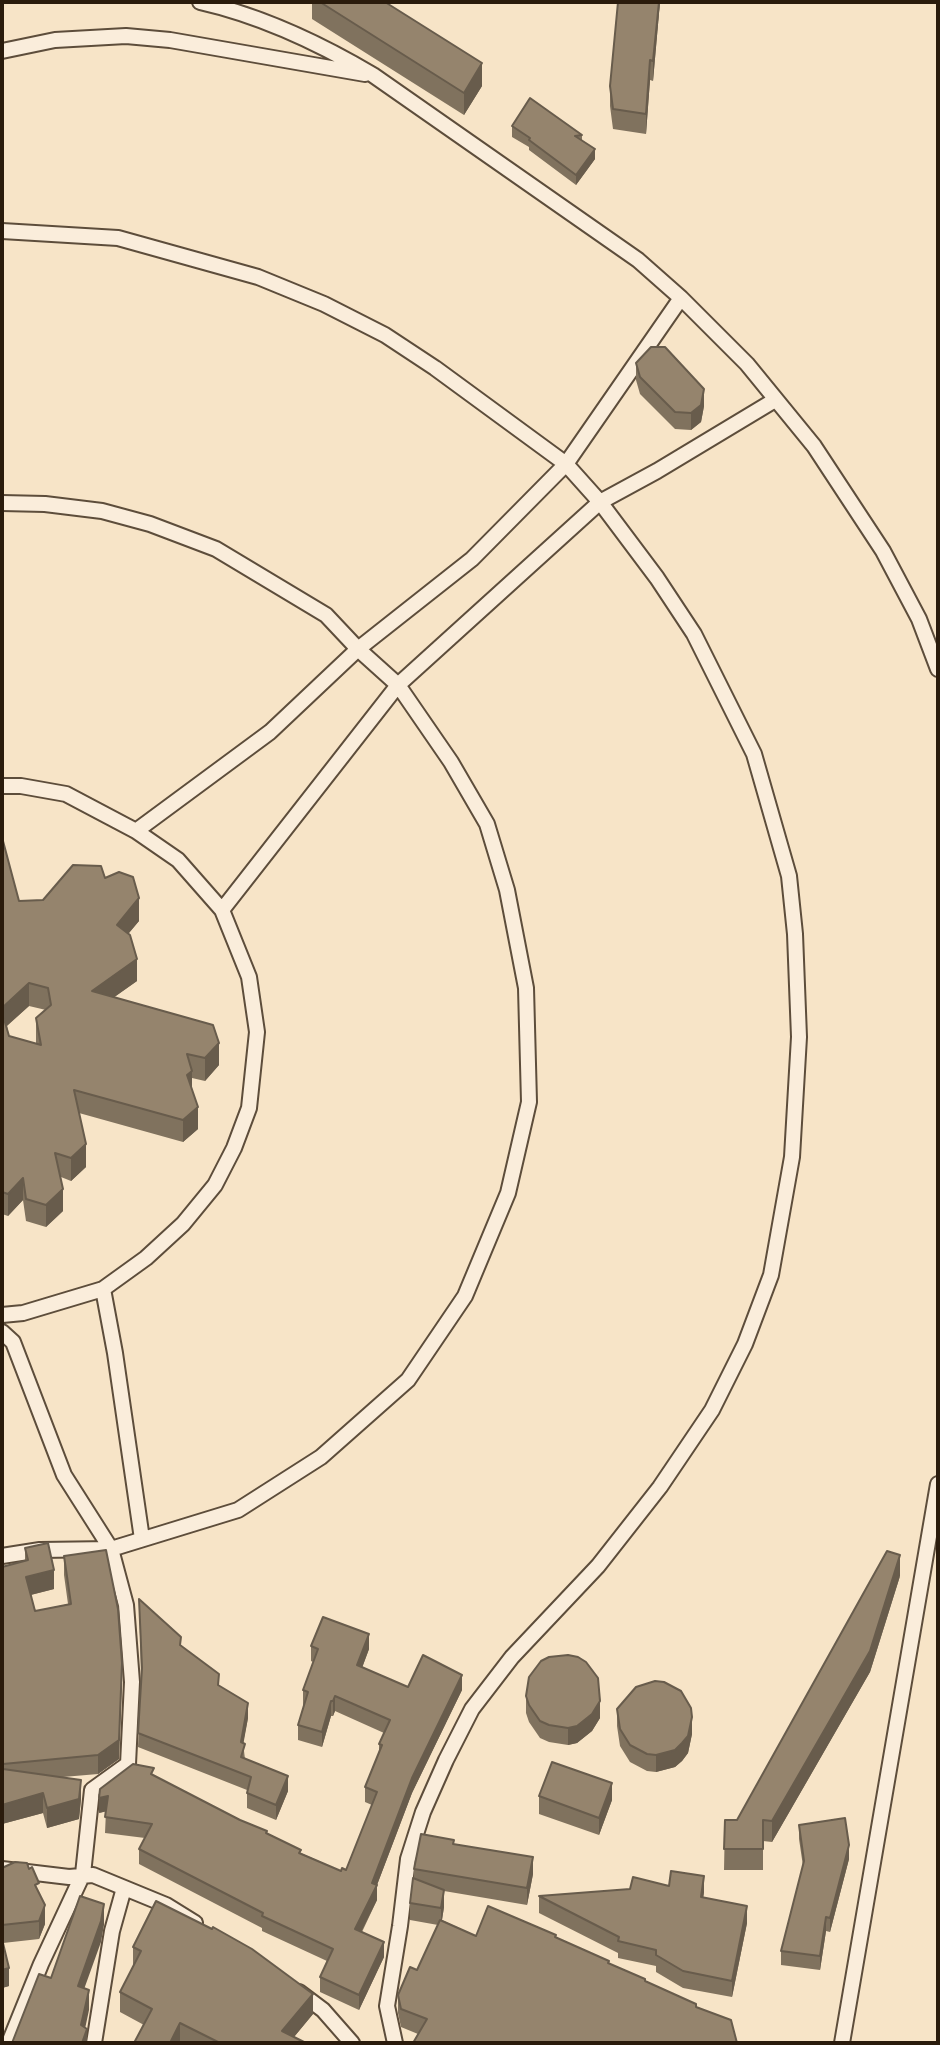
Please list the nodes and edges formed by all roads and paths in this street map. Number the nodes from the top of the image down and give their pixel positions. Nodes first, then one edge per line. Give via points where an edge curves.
1 (200, 2) edge
2 (2, 51) edge
3 (373, 75) junction
4 (2, 231) edge
5 (681, 298) junction
6 (775, 400) junction
7 (566, 464) junction
8 (600, 502) junction
9 (2, 503) edge
10 (358, 649) junction
11 (938, 669) edge
12 (398, 685) junction
13 (2, 786) edge
14 (136, 831) junction
15 (222, 910) junction
16 (103, 1289) junction
17 (2, 1315) edge
18 (2, 1332) edge
19 (938, 1484) edge
20 (142, 1539) junction
21 (111, 1549) junction
22 (2, 1556) edge
23 (2, 1869) edge
24 (83, 1874) junction
25 (124, 1888) junction
26 (213, 1933) edge
27 (290, 1986) edge
28 (9, 2043) edge
29 (94, 2043) edge
30 (352, 2043) edge
31 (394, 2043) edge
32 (842, 2043) edge

1 - 3 street via 281,28
2 - 3 street via 55,40 126,36
3 - 5 street via 638,260
4 - 7 street via 118,238 258,276 385,335
5 - 6 street via 747,364
5 - 7 street
6 - 8 street
6 - 11 street via 814,446 883,551 919,619
7 - 8 street
7 - 10 street via 472,559
8 - 12 street
8 - 31 street via 694,634 754,754 789,876 795,934 799,1037 792,1157 771,1275 745,1344 712,1410 598,1566 512,1657 480,1699 446,1760 408,1859 387,2006
9 - 10 street via 102,511 216,549 326,615
10 - 12 street
10 - 14 street via 270,732
12 - 15 street
12 - 20 street via 451,762 486,824 507,890 526,988 529,1102 508,1193 466,1296 408,1380 321,1457 238,1510
13 - 14 street via 66,794
14 - 15 street via 178,860
15 - 16 street via 248,977 257,1032 249,1108 215,1185 183,1224
16 - 17 street
16 - 20 street
18 - 21 street via 13,1342 64,1475
19 - 32 street
20 - 21 street
21 - 22 street via 40,1550
21 - 24 street via 128,1630 132,1682 128,1765 92,1790
23 - 24 street via 69,1877
24 - 25 street
24 - 28 street
25 - 26 street via 166,1905
25 - 29 street
27 - 30 street via 323,2010

